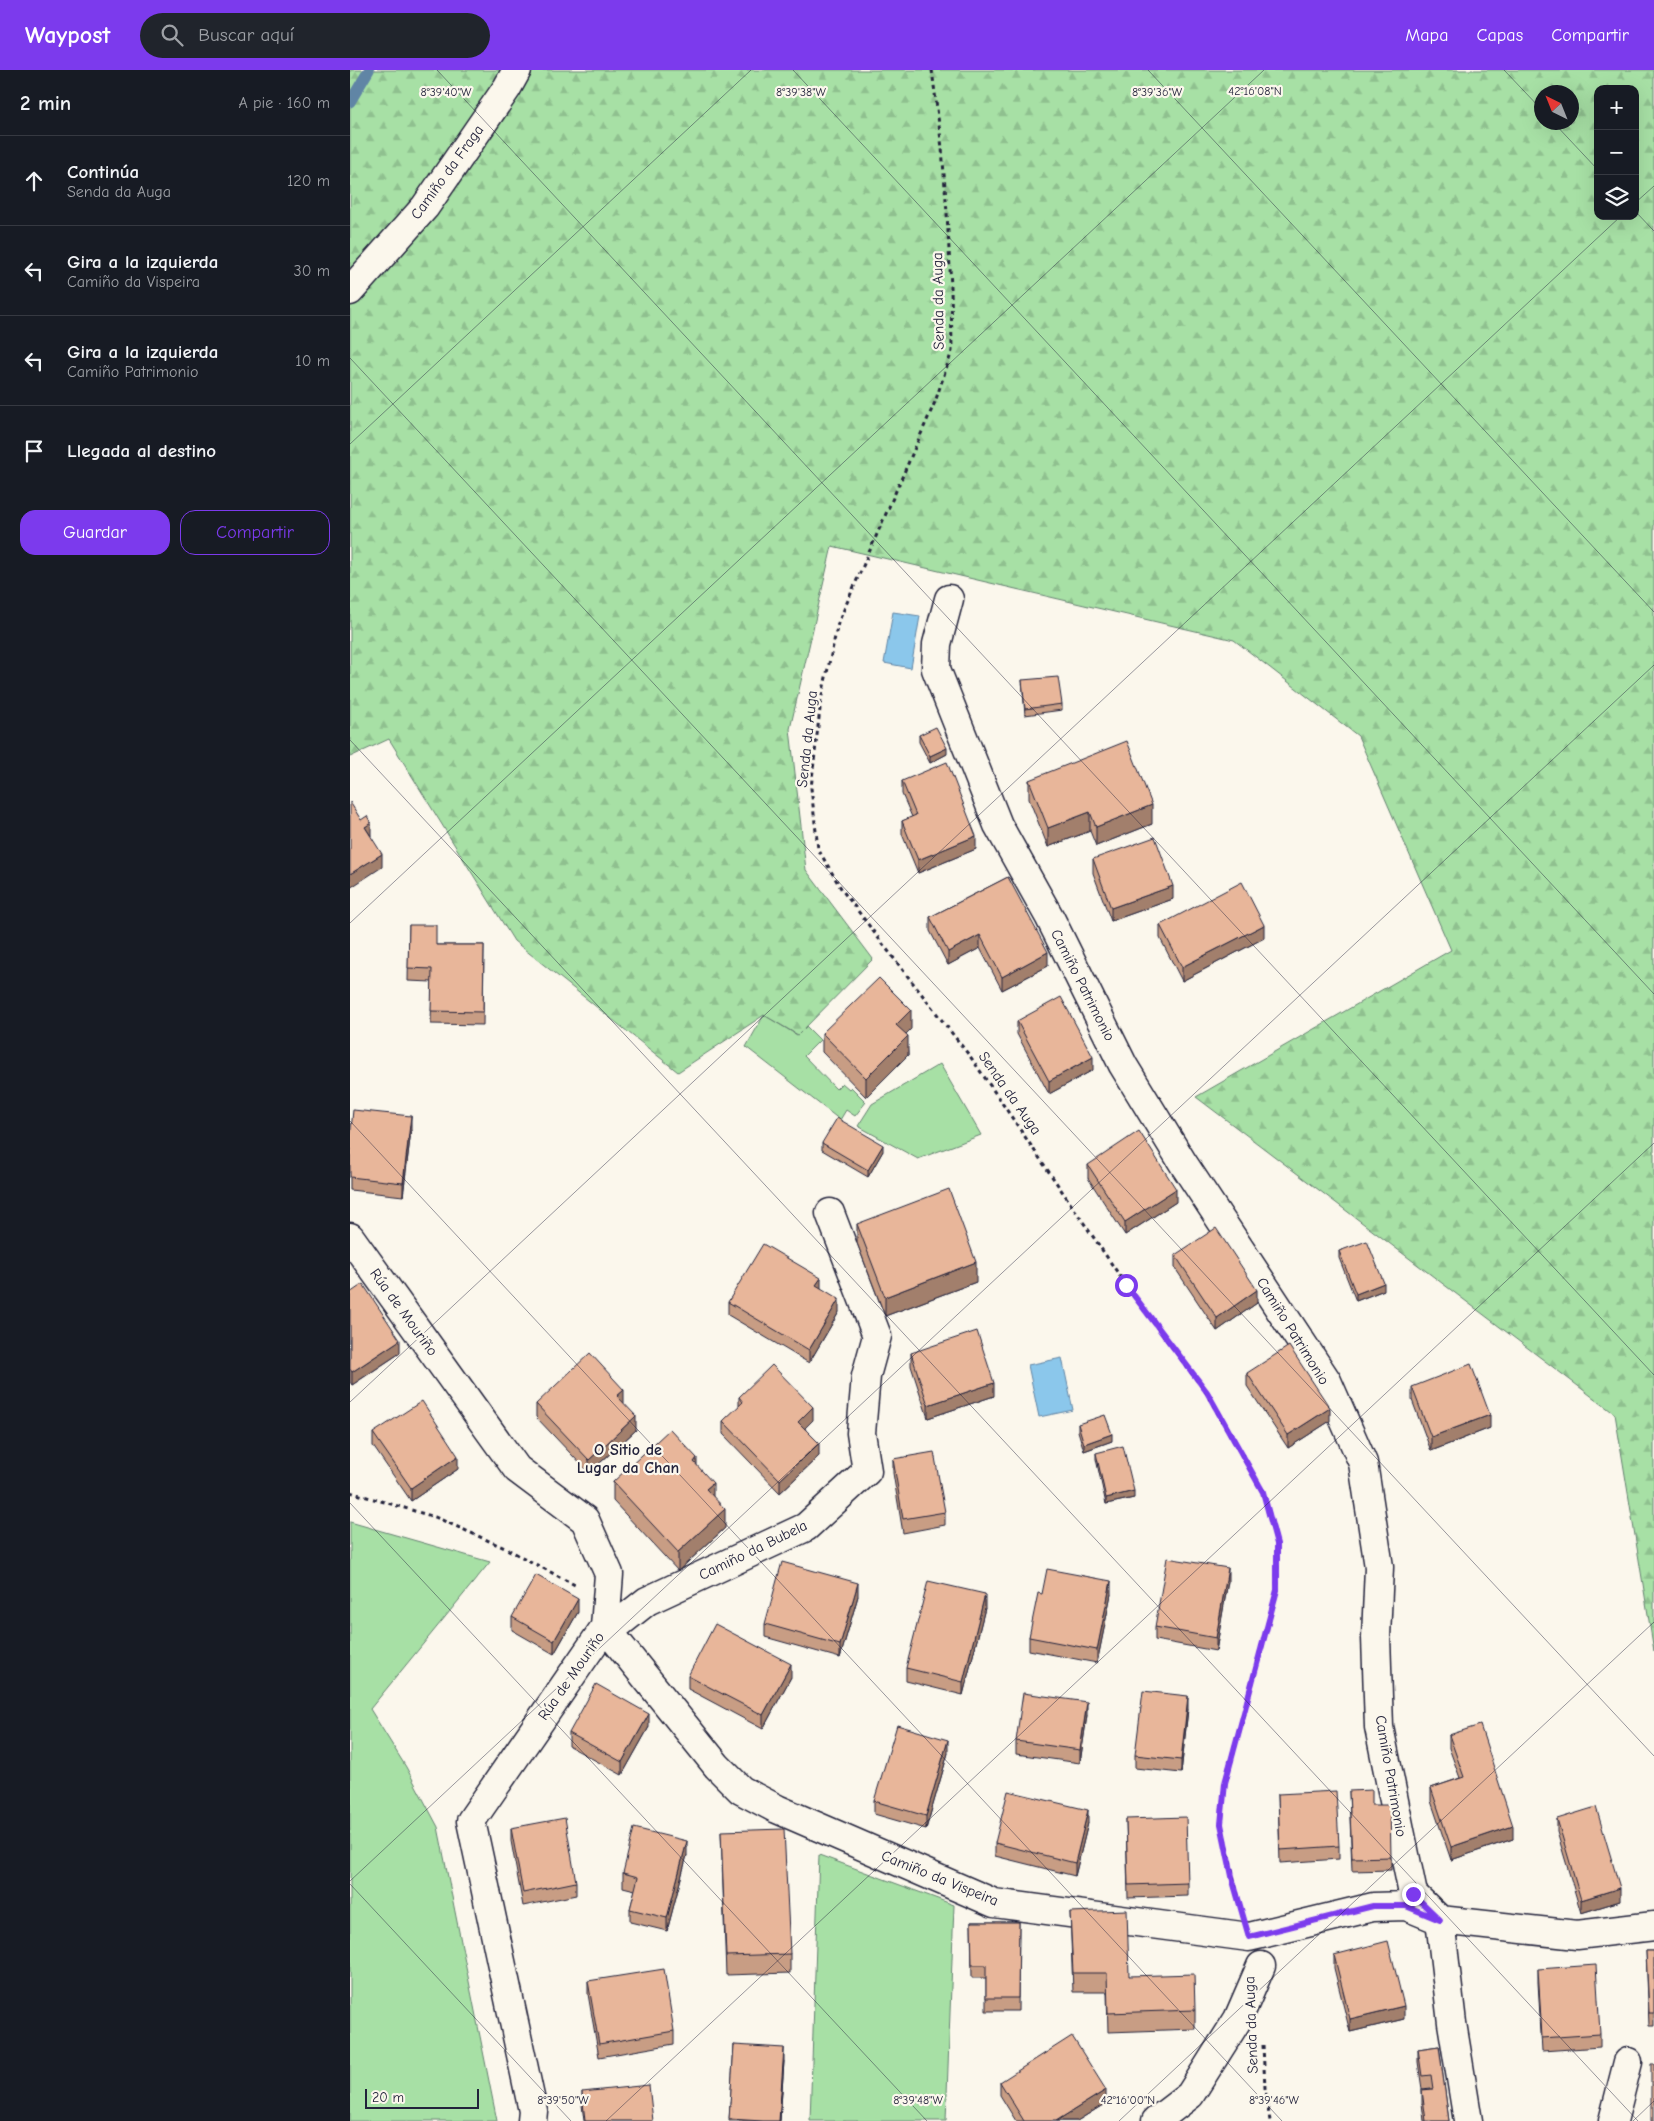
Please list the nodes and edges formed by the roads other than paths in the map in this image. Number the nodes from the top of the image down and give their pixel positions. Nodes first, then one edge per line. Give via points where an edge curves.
1 (517, 70) edge
2 (350, 291) edge
3 (949, 599) dead end
4 (830, 1213) dead end
5 (350, 1236) edge
6 (605, 1627) junction
7 (1440, 1920) junction
8 (1654, 1926) edge
9 (1260, 1966) dead end
10 (1628, 2062) dead end
11 (532, 2121) edge
12 (1156, 2121) edge
13 (1468, 2121) edge
14 (1613, 2121) edge

1 - 2 street, Camiño da Fraga via 425,207
3 - 7 street, Camiño Patrimonio via 937,644 936,669 998,825 1050,918 1123,1065 1183,1163 1327,1381 1363,1463 1379,1567 1376,1637 1379,1727 1413,1894
4 - 6 street, Camiño da Bubela via 877,1336 866,1376 861,1433 867,1470 806,1527 647,1601 618,1624
5 - 6 street, Rúa de Mouriño via 517,1469 585,1520 609,1574
6 - 7 street, Camiño da Vispeira via 717,1766 741,1790 777,1809 994,1903 1249,1937 1373,1906 1406,1906
6 - 11 street, Rúa de Mouriño via 471,1821 533,2111
7 - 8 street, Camiño da Vispeira via 1577,1935
7 - 13 street
9 - 12 street via 1238,2019 1190,2095
10 - 14 street

